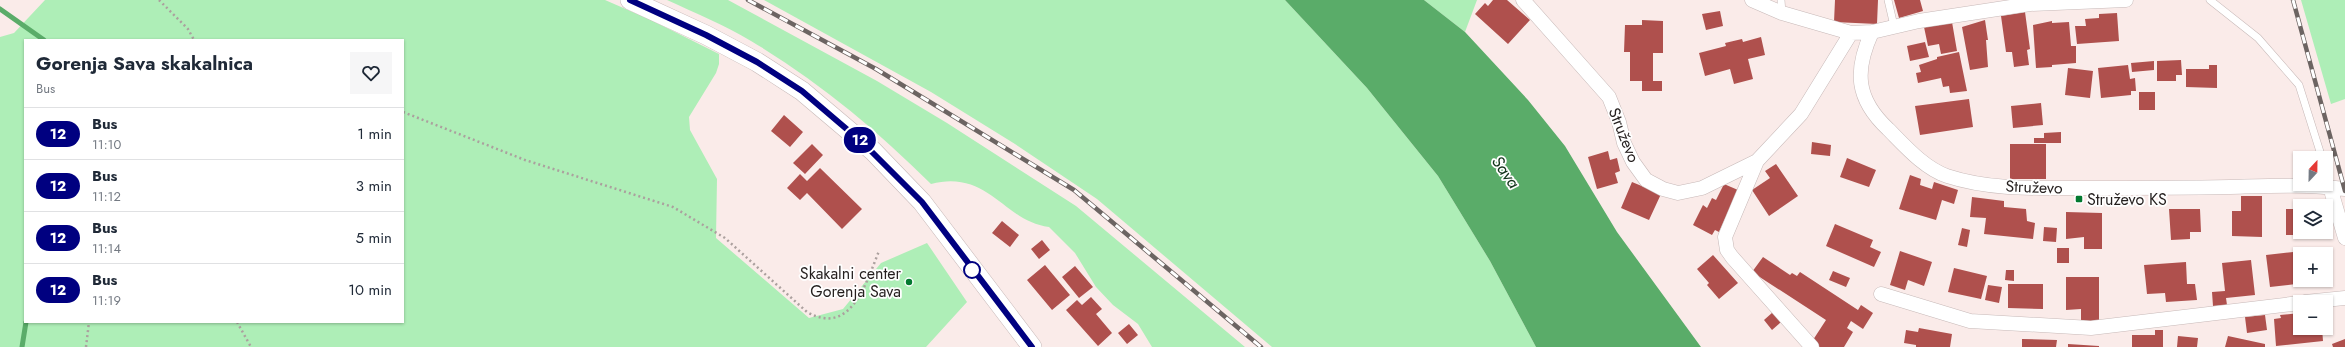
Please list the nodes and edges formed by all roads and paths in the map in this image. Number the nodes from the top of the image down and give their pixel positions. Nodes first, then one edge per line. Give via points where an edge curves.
1 (160, 0) edge
2 (630, 0) edge
3 (1523, 0) edge
4 (1752, 0) edge
5 (1888, 0) edge
6 (2126, 0) edge
7 (2210, 0) edge
8 (1781, 6) edge
9 (1894, 26) junction
10 (1872, 32) junction
11 (1851, 33) junction
12 (193, 39) edge
13 (404, 112) edge
14 (2320, 151) edge
15 (1757, 161) junction
16 (2293, 186) edge
17 (2333, 186) edge
18 (2345, 188) edge
19 (2331, 191) edge
20 (2345, 238) edge
21 (879, 251) dead end
22 (1881, 294) dead end
23 (2345, 298) edge
24 (2333, 299) edge
25 (2293, 303) edge
26 (89, 323) edge
27 (238, 323) edge
28 (86, 346) edge
29 (251, 347) edge
30 (1032, 347) edge
31 (1812, 347) edge

1 - 12 path via 188,29
2 - 30 street via 757,62 802,91 863,143 922,202
3 - 15 street, Struževo via 1609,97 1624,143 1646,180 1678,193 1702,188
4 - 8 street
5 - 9 lane
6 - 9 street via 2030,4
7 - 14 lane via 2258,38 2299,86
8 - 11 street via 1831,29
9 - 10 street
10 - 11 street
10 - 16 street, Struževo via 1862,59 1862,94 1874,116 1918,158 1946,176 1982,184 2025,188
11 - 15 street, Struževo via 1801,114
13 - 21 path via 525,160 673,207 724,238 807,312 820,319 838,318 852,307
15 - 31 street, Struževo via 1728,228 1725,243 1732,257
17 - 18 street, Struževo
19 - 20 street
22 - 25 street via 1970,320 2091,328
23 - 24 street
26 - 28 path
27 - 29 path

